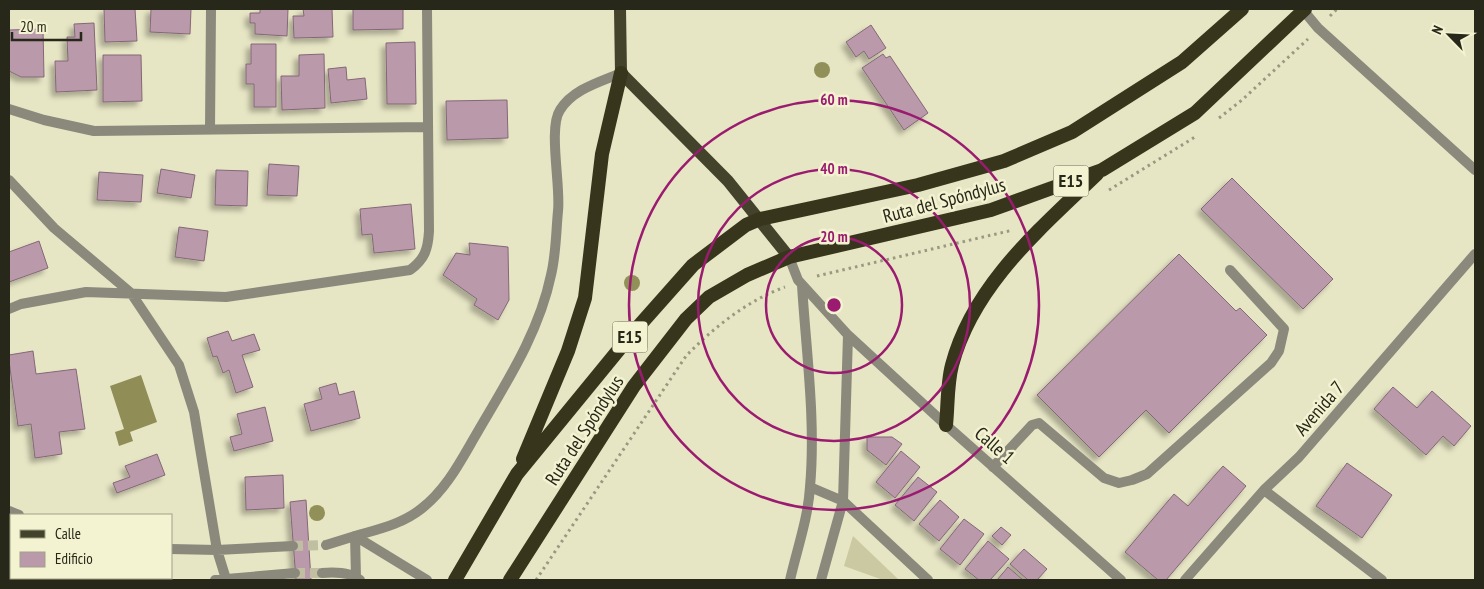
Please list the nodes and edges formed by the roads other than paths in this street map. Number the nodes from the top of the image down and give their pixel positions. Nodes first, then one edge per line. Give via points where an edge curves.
1 (211, 9) edge
2 (427, 9) edge
3 (620, 9) edge
4 (1242, 9) edge
5 (1304, 10) edge
6 (621, 73) junction
7 (9, 109) edge
8 (428, 126) junction
9 (210, 129) junction
10 (1102, 170) junction
11 (1475, 170) edge
12 (9, 180) edge
13 (760, 219) junction
14 (1475, 254) edge
15 (789, 257) junction
16 (1230, 270) dead end
17 (800, 282) junction
18 (131, 293) junction
19 (9, 309) edge
20 (848, 335) junction
21 (946, 425) junction
22 (993, 467) junction
23 (517, 474) junction
24 (810, 487) junction
25 (1264, 490) junction
26 (843, 501) junction
27 (355, 536) junction
28 (326, 545) tunnel mouth
29 (294, 546) tunnel mouth
30 (172, 548) edge
31 (217, 550) junction
32 (322, 572) tunnel mouth
33 (295, 573) tunnel mouth
34 (358, 578) edge
35 (220, 579) edge
36 (427, 580) edge
37 (455, 580) edge
38 (510, 580) edge
39 (790, 580) edge
40 (821, 580) edge
41 (928, 580) edge
42 (1120, 580) edge
43 (1185, 580) edge
44 (1382, 580) edge

1 - 9 street
2 - 8 street
3 - 6 main road
4 - 13 highway, Ruta del Spóndylus / E15 via 1182,62 1072,132 1004,161 918,185
5 - 10 highway, Ruta del Spóndylus / E15 via 1195,112
5 - 11 street via 1318,28
6 - 13 main road via 728,181
6 - 23 highway via 602,154 585,298 568,351
6 - 27 street via 585,88 559,111 555,127 559,208 551,276 538,318 514,372 445,485 422,508 398,524
7 - 9 street via 94,131
8 - 9 street
8 - 18 street via 428,247 422,260 410,270 226,297
10 - 15 highway, Ruta del Spóndylus / E15 via 991,210
10 - 21 highway via 1018,253 992,282 976,308 952,366
12 - 18 street via 54,228
13 - 15 main road
13 - 23 highway, Ruta del Spóndylus / E15 via 746,225 693,265
14 - 25 street, Avenida 7 via 1299,457
15 - 17 street
15 - 38 highway, Ruta del Spóndylus / E15 via 747,275 709,297 686,319 634,386
16 - 22 street via 1284,329 1278,351 1271,363 1147,474 1119,483 1104,478 1039,423 1032,425
17 - 20 street, Calle 1
17 - 24 street via 812,438
18 - 19 street via 86,292
18 - 31 street via 179,366 194,412
20 - 21 street, Calle 1
20 - 26 street
21 - 22 street, Calle 1
22 - 42 street, Calle 1
23 - 37 highway, Ruta del Spóndylus / E15
24 - 26 street
24 - 39 street via 804,527
25 - 43 street, Avenida 7
25 - 44 street
26 - 40 street
26 - 41 street
27 - 28 street
27 - 34 street
27 - 36 street
29 - 31 street
30 - 31 street
31 - 35 street
32 - 34 street
33 - 35 street

